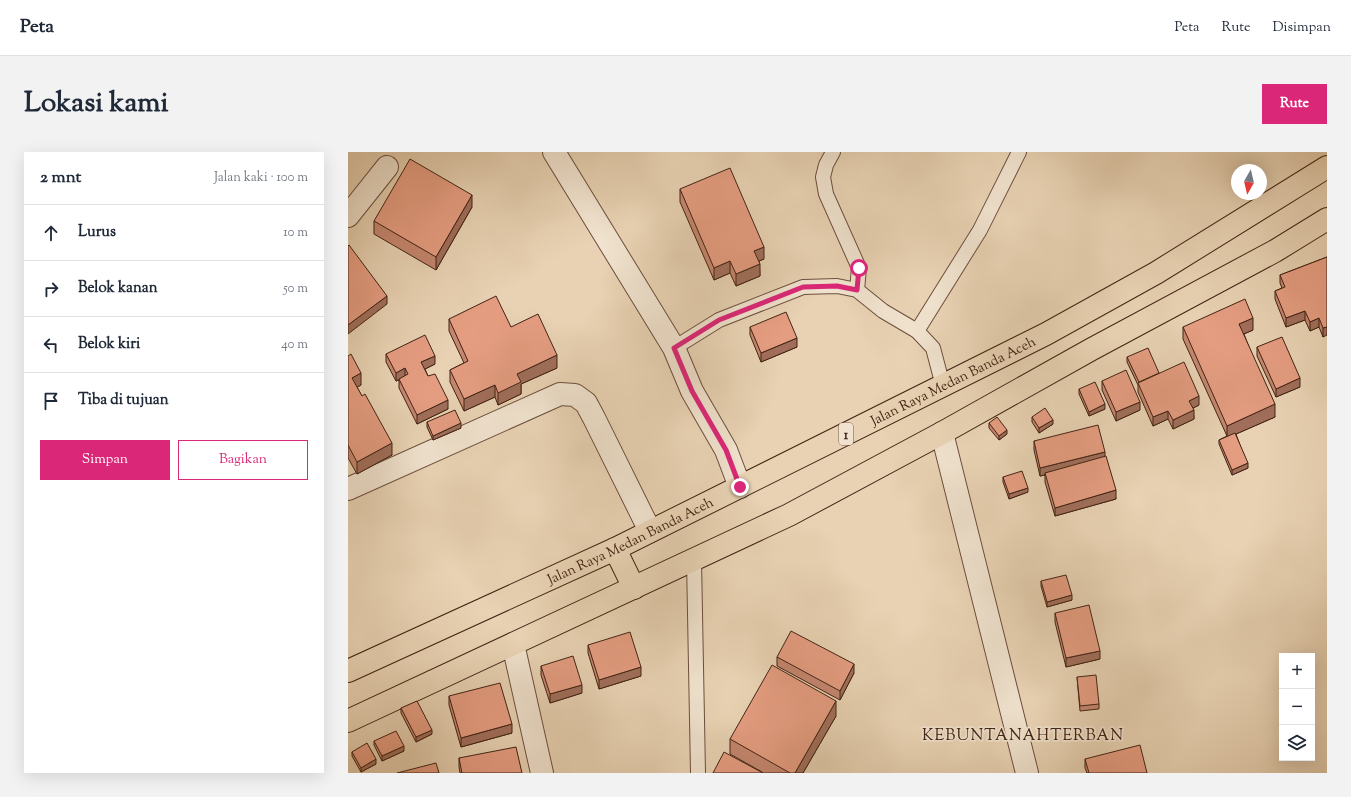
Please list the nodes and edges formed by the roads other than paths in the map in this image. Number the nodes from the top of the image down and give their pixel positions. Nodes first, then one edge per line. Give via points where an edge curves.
1 (554, 152) edge
2 (833, 152) edge
3 (1019, 152) edge
4 (387, 167) dead end
5 (1327, 167) edge
6 (348, 216) edge
7 (1327, 218) edge
8 (857, 290) junction
9 (917, 331) junction
10 (674, 348) junction
11 (943, 386) junction
12 (942, 433) junction
13 (740, 487) junction
14 (348, 489) edge
15 (650, 530) junction
16 (615, 549) junction
17 (694, 560) junction
18 (634, 588) junction
19 (513, 644) junction
20 (348, 671) edge
21 (348, 721) edge
22 (542, 773) edge
23 (698, 773) edge
24 (1027, 773) edge

1 - 10 street
2 - 8 lane via 823,177 826,194 859,268
3 - 9 lane via 980,230
4 - 6 street
5 - 11 highway, Jalan Raya Medan Banda Aceh / 1 via 1156,273 1046,334
7 - 12 highway via 1275,251
8 - 9 lane via 883,311
8 - 10 lane via 837,286 803,287 719,320
9 - 11 lane via 933,348
10 - 13 street via 692,391 726,450
11 - 13 highway, Jalan Raya Medan Banda Aceh / 1
12 - 17 highway via 788,515
12 - 24 street
13 - 15 highway, Jalan Raya Medan Banda Aceh / 1
14 - 15 street via 560,394 575,395 586,403
15 - 16 highway, Jalan Raya Medan Banda Aceh / 1
16 - 18 highway
16 - 20 highway, Jalan Raya Medan Banda Aceh / 1
17 - 18 highway
17 - 23 lane
18 - 19 highway
19 - 21 highway
19 - 22 street

